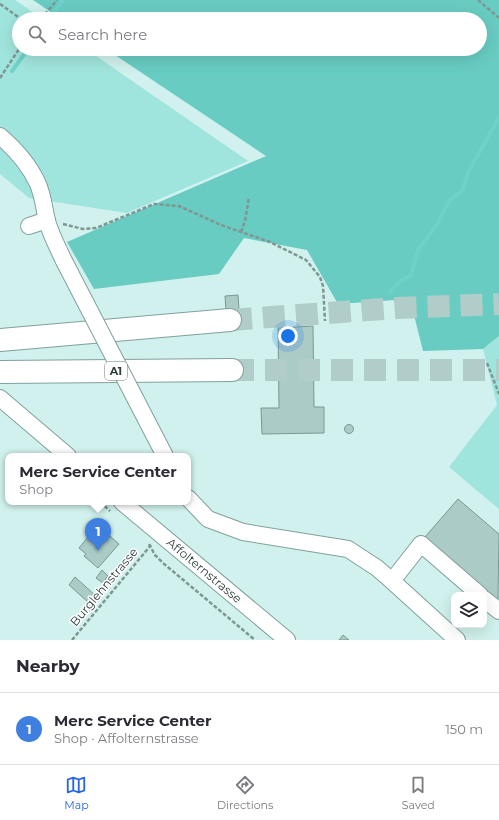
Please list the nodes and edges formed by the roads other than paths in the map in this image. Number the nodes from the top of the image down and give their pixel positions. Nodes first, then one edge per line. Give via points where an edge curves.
1 (0, 136) edge
2 (47, 220) junction
3 (29, 226) dead end
4 (230, 320) tunnel mouth
5 (0, 340) edge
6 (232, 370) tunnel mouth
7 (0, 372) edge
8 (1, 399) edge
9 (64, 453) edge
10 (162, 453) edge
11 (191, 501) edge
12 (117, 507) edge
13 (392, 580) junction
14 (477, 592) edge
15 (487, 601) edge
16 (499, 611) edge
17 (286, 640) edge
18 (457, 640) edge

1 - 2 street via 24,162 37,182
2 - 3 street
2 - 10 street, bridge via 64,262
4 - 5 highway
6 - 7 highway, A1
8 - 9 street
11 - 13 street via 208,519 243,532 348,550
12 - 17 street, Affolternstrasse
13 - 14 street via 421,544
13 - 18 street
15 - 16 street

